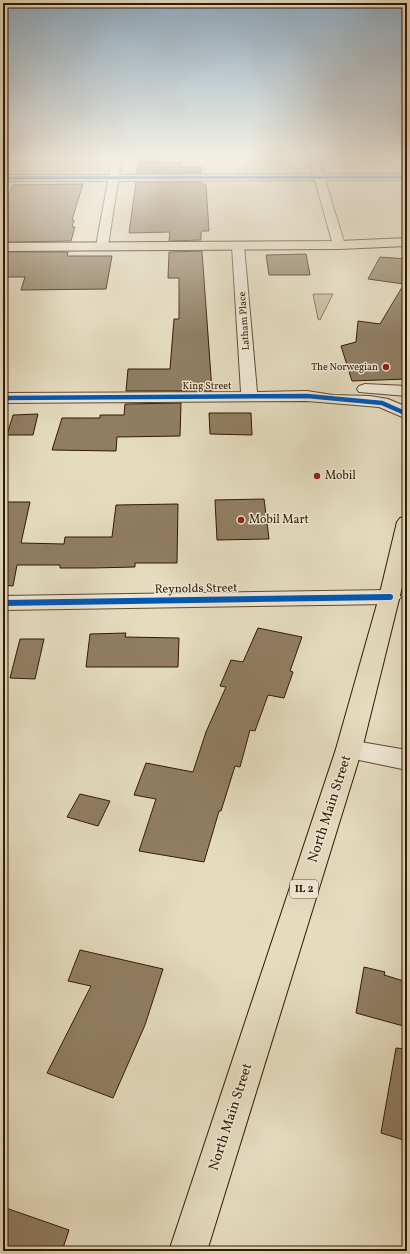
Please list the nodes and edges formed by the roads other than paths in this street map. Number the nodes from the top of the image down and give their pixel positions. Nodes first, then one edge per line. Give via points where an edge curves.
1 (106, 217) edge
2 (330, 217) edge
3 (407, 242) edge
4 (339, 245) junction
5 (102, 246) junction
6 (238, 246) junction
7 (3, 248) edge
8 (407, 248) edge
9 (407, 391) edge
10 (249, 396) junction
11 (307, 396) junction
12 (3, 398) edge
13 (407, 414) edge
14 (405, 539) edge
15 (390, 597) junction
16 (3, 603) edge
17 (349, 749) junction
18 (407, 760) edge
19 (188, 1251) edge

1 - 5 street
2 - 4 street
3 - 4 main road
4 - 6 main road
4 - 8 main road
5 - 6 main road
5 - 7 main road
6 - 10 street, Latham Place
9 - 11 street, King Street via 322,390
10 - 11 street, King Street
10 - 12 street, King Street
11 - 13 street, King Street via 318,399 377,400
14 - 15 main road, North Main Street / IL 2
15 - 16 street, Reynolds Street
15 - 17 main road, North Main Street / IL 2
17 - 18 street
17 - 19 main road, North Main Street / IL 2

